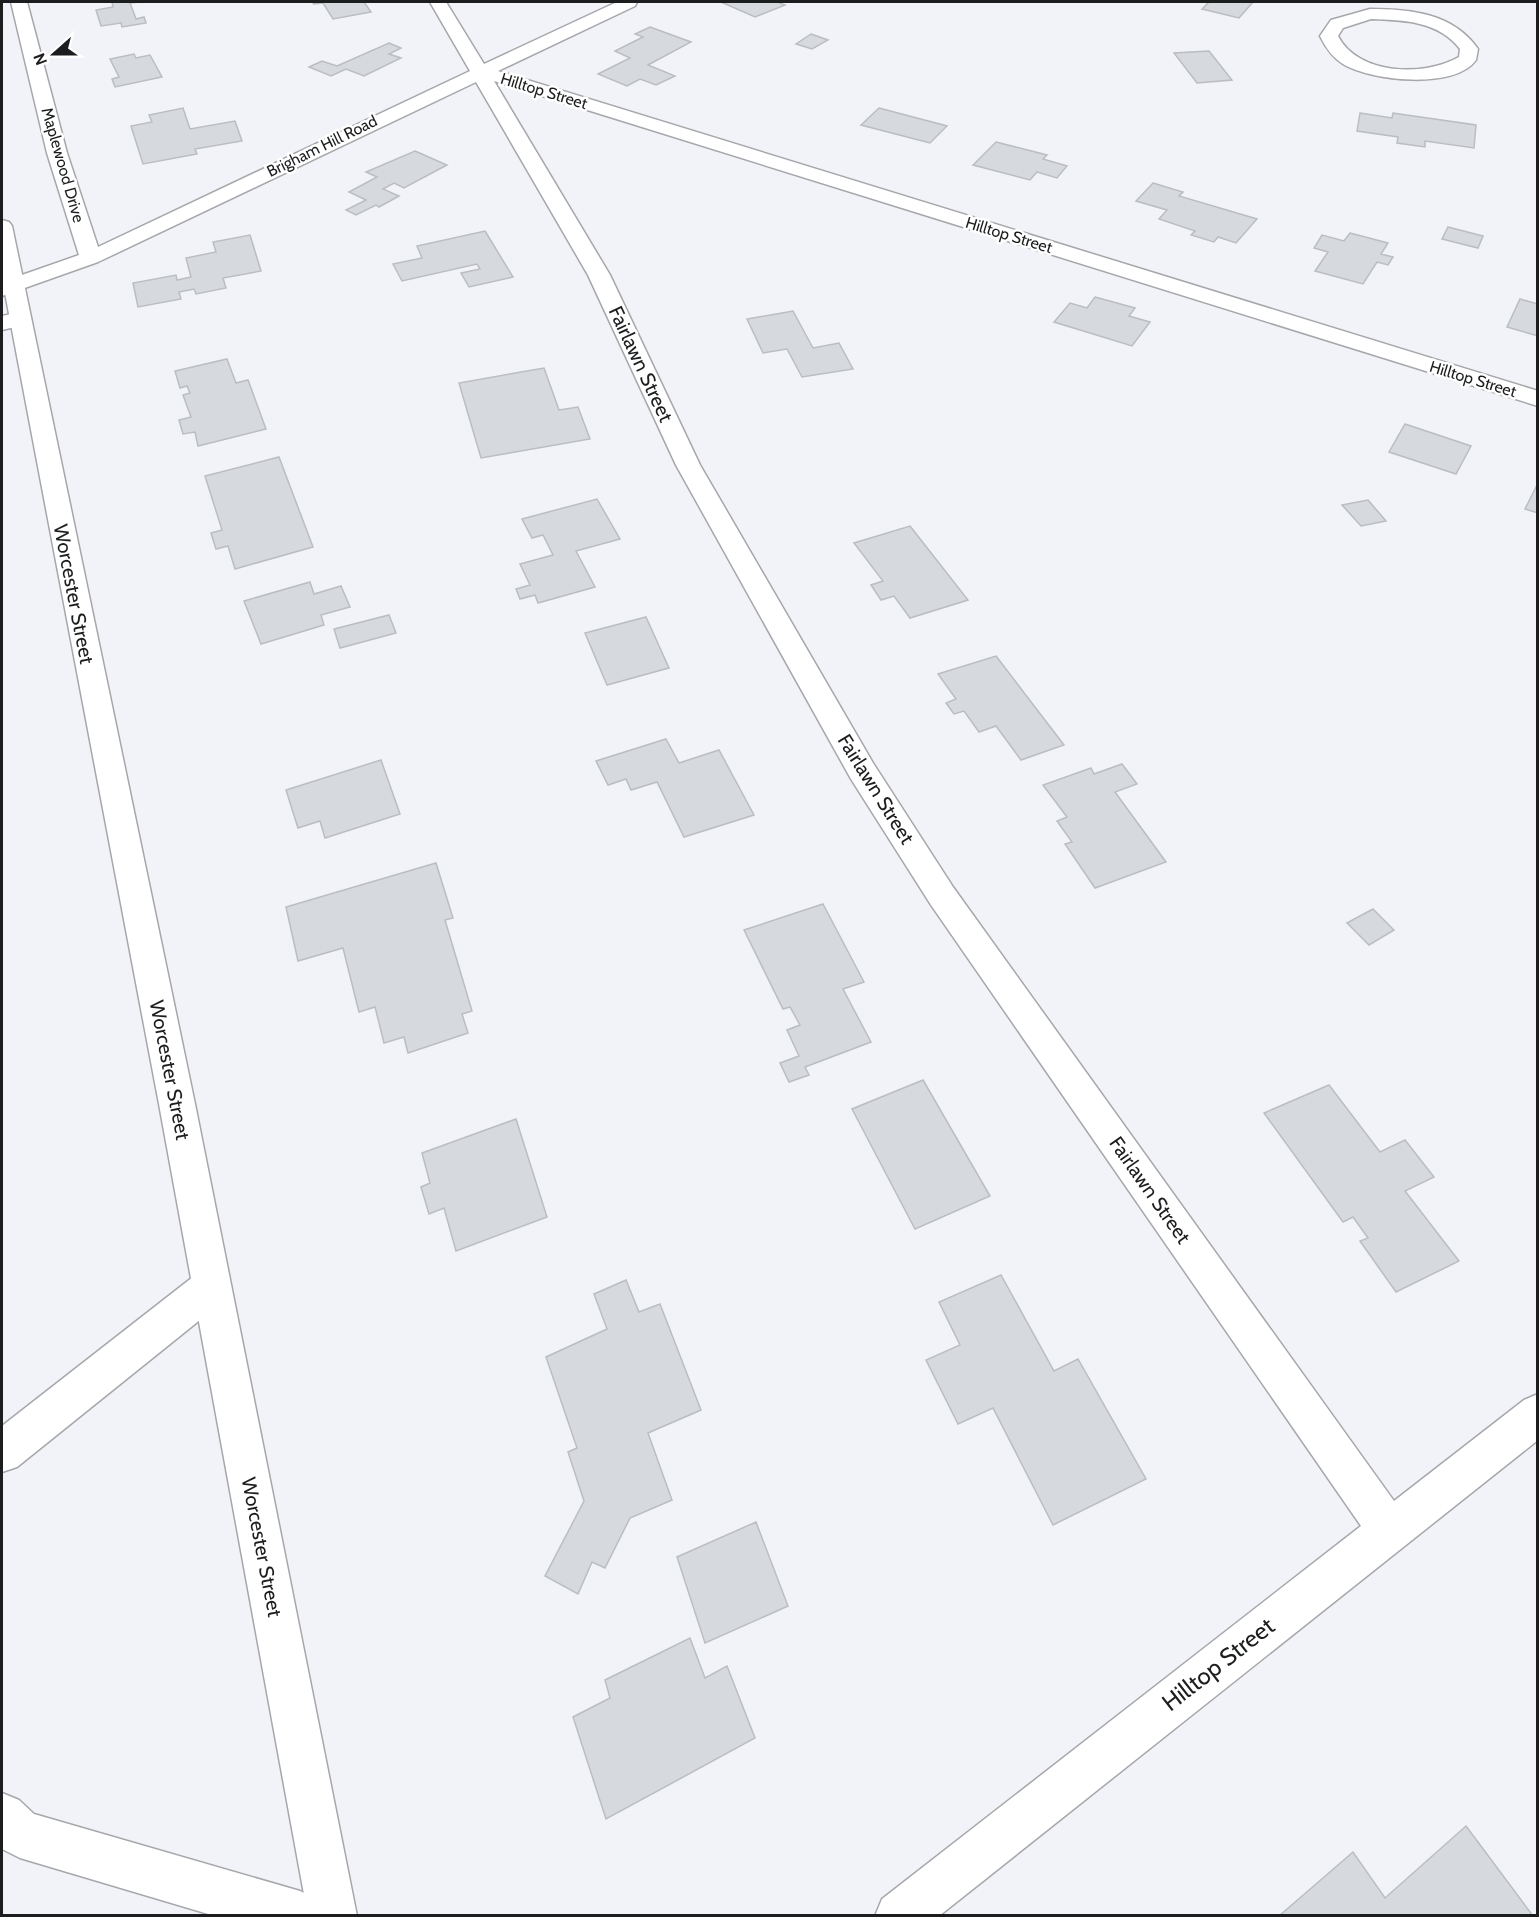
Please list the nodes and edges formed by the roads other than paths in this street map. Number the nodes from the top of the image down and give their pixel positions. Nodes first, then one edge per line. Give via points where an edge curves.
1 (19, 2) edge
2 (438, 2) edge
3 (629, 2) edge
4 (1402, 8) edge
5 (480, 71) junction
6 (2, 226) edge
7 (91, 258) junction
8 (7, 287) edge
9 (11, 321) edge
10 (1538, 399) edge
11 (212, 1287) junction
12 (1538, 1414) edge
13 (2, 1452) edge
14 (1389, 1530) junction
15 (2, 1817) edge
16 (300, 1916) edge
17 (333, 1916) edge
18 (899, 1916) edge

1 - 7 street, Maplewood Drive via 57,153
2 - 5 street, Fairlawn Street
3 - 5 street, Brigham Hill Road
4 - 4 street via 1460,36 1469,48 1467,60 1443,73 1400,74 1355,62 1330,42 1331,29 1346,20
5 - 7 street, Brigham Hill Road
5 - 10 street, Hilltop Street
5 - 14 street, Fairlawn Street via 599,275 688,465 862,771 956,915
6 - 8 street, Worcester Street
7 - 8 street, Brigham Hill Road
8 - 9 street, Worcester Street
9 - 11 street, Worcester Street
11 - 13 street
11 - 17 street, Worcester Street
12 - 14 street, Hilltop Street
14 - 18 street, Hilltop Street
15 - 16 street via 20,1834

